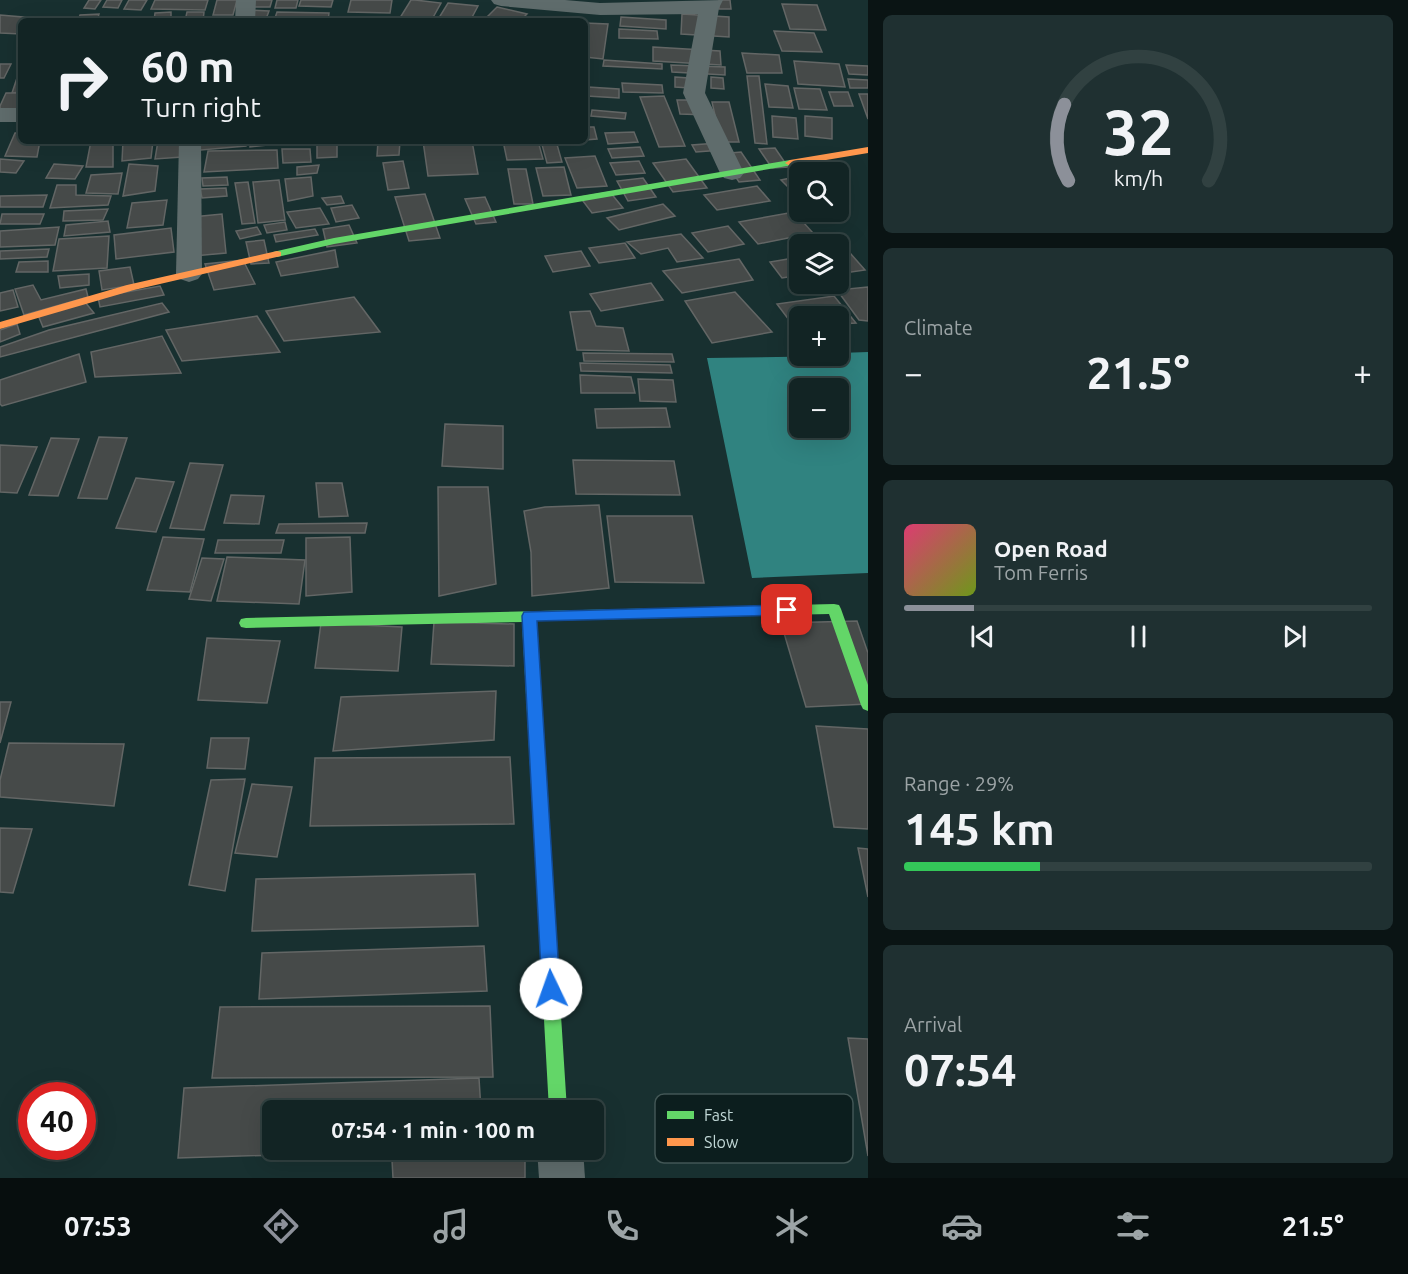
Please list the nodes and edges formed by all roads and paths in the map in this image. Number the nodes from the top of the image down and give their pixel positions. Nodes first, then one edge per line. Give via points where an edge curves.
1 (246, 0) edge
2 (501, 0) edge
3 (711, 4) edge
4 (245, 18) edge
5 (0, 115) edge
6 (18, 115) edge
7 (190, 144) edge
8 (868, 150) edge
9 (732, 173) junction
10 (189, 274) junction
11 (0, 326) edge
12 (529, 616) junction
13 (246, 623) dead end
14 (868, 705) edge
15 (557, 1100) edge
16 (561, 1160) edge
17 (562, 1178) edge

1 - 4 street
2 - 3 street via 600,9
3 - 9 street via 694,93
5 - 6 street
7 - 10 street
8 - 9 main road
9 - 10 main road via 334,242
10 - 11 main road
12 - 13 main road
12 - 14 main road via 834,609
12 - 15 main road
16 - 17 street

